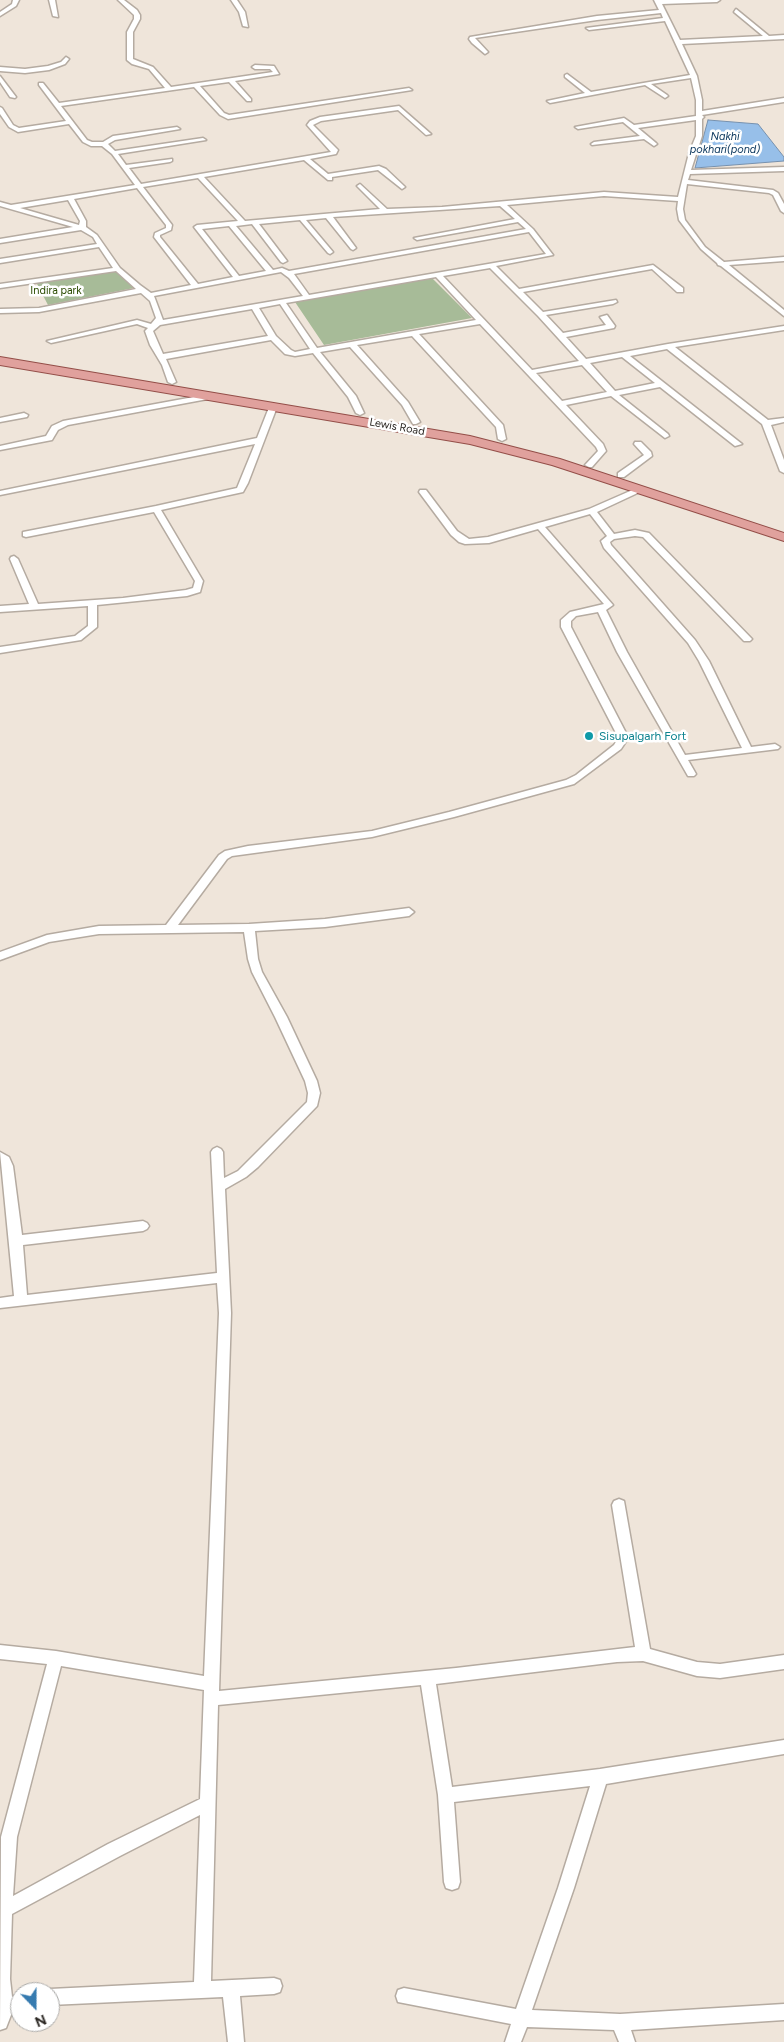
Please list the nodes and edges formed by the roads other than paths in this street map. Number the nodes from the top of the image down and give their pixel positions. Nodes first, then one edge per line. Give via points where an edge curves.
1 (16, 0) edge
2 (52, 0) edge
3 (121, 0) edge
4 (234, 0) edge
5 (717, 0) edge
6 (658, 2) edge
7 (662, 11) junction
8 (736, 11) dead end
9 (0, 14) edge
10 (56, 16) dead end
11 (667, 19) junction
12 (246, 26) dead end
13 (589, 28) dead end
14 (767, 37) junction
15 (784, 37) edge
16 (679, 42) junction
17 (485, 52) dead end
18 (66, 58) dead end
19 (255, 67) dead end
20 (0, 69) edge
21 (567, 76) dead end
22 (694, 76) junction
23 (0, 78) edge
24 (231, 80) junction
25 (646, 83) junction
26 (41, 84) dead end
27 (196, 85) junction
28 (170, 89) junction
29 (409, 90) dead end
30 (590, 94) junction
31 (665, 96) dead end
32 (13, 97) dead end
33 (249, 100) dead end
34 (784, 100) edge
35 (550, 101) dead end
36 (58, 105) junction
37 (0, 108) edge
38 (701, 115) junction
39 (71, 122) junction
40 (578, 127) dead end
41 (633, 127) junction
42 (177, 129) dead end
43 (428, 134) dead end
44 (645, 137) junction
45 (203, 140) dead end
46 (104, 144) junction
47 (594, 144) dead end
48 (654, 144) dead end
49 (114, 153) junction
50 (306, 159) junction
51 (170, 160) dead end
52 (125, 167) junction
53 (784, 169) edge
54 (688, 172) junction
55 (200, 176) junction
56 (685, 182) junction
57 (138, 185) junction
58 (360, 186) dead end
59 (402, 186) dead end
60 (70, 197) junction
61 (681, 199) junction
62 (501, 203) junction
63 (0, 204) edge
64 (11, 207) junction
65 (385, 211) junction
66 (784, 211) edge
67 (328, 216) junction
68 (302, 219) junction
69 (520, 220) junction
70 (254, 222) junction
71 (242, 223) junction
72 (231, 224) junction
73 (82, 228) junction
74 (531, 230) junction
75 (417, 238) dead end
76 (0, 241) edge
77 (101, 245) junction
78 (353, 248) dead end
79 (330, 252) dead end
80 (784, 259) edge
81 (0, 261) edge
82 (283, 261) dead end
83 (720, 264) junction
84 (492, 266) junction
85 (118, 270) junction
86 (270, 271) junction
87 (289, 273) junction
88 (438, 275) junction
89 (237, 278) junction
90 (0, 286) edge
91 (196, 286) junction
92 (680, 290) dead end
93 (518, 291) junction
94 (147, 293) junction
95 (308, 298) junction
96 (282, 302) junction
97 (613, 302) dead end
98 (255, 307) junction
99 (0, 311) edge
100 (541, 314) junction
101 (784, 314) edge
102 (604, 317) dead end
103 (482, 320) junction
104 (155, 325) junction
105 (784, 328) edge
106 (414, 333) junction
107 (561, 336) junction
108 (273, 337) junction
109 (51, 341) dead end
110 (352, 344) junction
111 (668, 346) junction
112 (315, 350) junction
113 (0, 353) edge
114 (624, 355) junction
115 (162, 357) junction
116 (0, 361) edge
117 (586, 362) junction
118 (531, 372) junction
119 (97, 373) junction
120 (172, 382) junction
121 (662, 384) junction
122 (613, 394) junction
123 (210, 396) junction
124 (560, 404) junction
125 (273, 407) junction
126 (360, 413) junction
127 (24, 416) dead end
128 (0, 420) edge
129 (784, 420) edge
130 (416, 422) junction
131 (766, 424) junction
132 (665, 436) dead end
133 (261, 440) junction
134 (502, 440) junction
135 (638, 444) dead end
136 (738, 444) dead end
137 (0, 448) edge
138 (589, 465) junction
139 (784, 471) edge
140 (621, 474) junction
141 (640, 490) junction
142 (423, 492) dead end
143 (0, 493) edge
144 (156, 509) junction
145 (592, 511) junction
146 (540, 526) junction
147 (784, 528) edge
148 (26, 534) dead end
149 (612, 537) junction
150 (784, 537) edge
151 (14, 559) dead end
152 (93, 604) junction
153 (35, 606) junction
154 (0, 609) edge
155 (601, 609) junction
156 (747, 639) dead end
157 (0, 650) edge
158 (775, 747) dead end
159 (748, 750) junction
160 (683, 758) junction
161 (691, 774) dead end
162 (409, 912) dead end
163 (170, 928) junction
164 (249, 928) junction
165 (0, 956) edge
166 (217, 1152) dead end
167 (0, 1157) edge
168 (219, 1187) junction
169 (143, 1226) dead end
170 (16, 1241) junction
171 (224, 1277) junction
172 (21, 1301) junction
173 (0, 1304) edge
174 (619, 1505) dead end
175 (0, 1652) edge
176 (643, 1654) junction
177 (56, 1658) junction
178 (784, 1662) edge
179 (427, 1677) junction
180 (212, 1691) junction
181 (784, 1747) edge
182 (600, 1777) junction
183 (446, 1795) junction
184 (208, 1803) junction
185 (452, 1882) dead end
186 (4, 1910) junction
187 (1, 1979) edge
188 (274, 1986) dead end
189 (231, 1989) junction
190 (202, 1990) junction
191 (404, 1996) dead end
192 (60, 1997) edge
193 (8, 2011) edge
194 (784, 2012) edge
195 (521, 2018) junction
196 (620, 2022) junction
197 (236, 2042) edge
198 (513, 2042) edge
199 (627, 2042) edge

1 - 9 street via 9,10
2 - 10 street
3 - 28 street via 137,15 130,32 130,60 151,68
4 - 12 street
5 - 6 street
6 - 7 street
7 - 11 street
7 - 17 street via 597,18 472,39
8 - 14 street
11 - 13 street
11 - 16 street
14 - 15 street
14 - 16 street
16 - 22 street
18 - 20 street via 63,63 49,68 25,71
19 - 24 street via 272,67 277,73
21 - 30 street
22 - 25 street
22 - 38 street
23 - 32 street
24 - 27 street
24 - 33 street
25 - 30 street
25 - 31 street
26 - 36 street
27 - 28 street
27 - 29 street via 228,117
28 - 36 street
30 - 35 street
34 - 38 street
36 - 39 street
37 - 39 street via 11,126 18,130
38 - 41 street
38 - 54 street via 700,136
39 - 46 street via 87,143
40 - 41 street via 620,120
41 - 44 street
42 - 46 street via 114,138
43 - 50 street via 399,108 320,119 310,125 335,152
44 - 47 street
44 - 48 street
45 - 49 street
46 - 49 street
49 - 52 street
50 - 55 street
50 - 59 street via 328,178 379,168
51 - 52 street
52 - 57 street
53 - 54 street
54 - 56 street
55 - 57 street
55 - 71 street
56 - 61 street
56 - 66 street via 772,191
57 - 60 street
57 - 91 street via 170,227 157,237
58 - 65 street
60 - 64 street
60 - 73 street via 82,220
61 - 62 street via 604,194
61 - 83 street via 682,220
62 - 65 street
62 - 69 street
63 - 64 street
64 - 73 street
65 - 67 street
67 - 68 street
67 - 78 street
68 - 70 street
68 - 79 street
69 - 74 street
69 - 75 street
70 - 71 street
70 - 82 street
71 - 72 street
72 - 86 street
72 - 89 street via 197,227
73 - 76 street
73 - 77 street via 95,236
74 - 84 street via 550,255
74 - 87 street
77 - 81 street
77 - 85 street
80 - 83 street
83 - 101 street
84 - 88 street
84 - 93 street
85 - 90 street
85 - 94 street
86 - 87 street
86 - 89 street
87 - 95 street
88 - 95 street
88 - 103 street
89 - 91 street
91 - 94 street
92 - 93 street via 653,267
93 - 100 street
94 - 99 street via 39,310
94 - 104 street via 159,312
95 - 96 street
96 - 98 street
96 - 112 street
97 - 100 street
98 - 104 street
98 - 108 street
100 - 107 street
102 - 107 street via 611,326
103 - 106 street
103 - 118 street
104 - 109 street via 137,322
104 - 115 street via 149,331
105 - 111 street
106 - 110 street
106 - 134 street via 500,427
107 - 117 street
108 - 112 street via 288,352 295,354
108 - 115 street
110 - 112 street
110 - 130 street via 405,404
111 - 114 street
111 - 131 street
112 - 126 street via 352,396
113 - 119 main road, Lewis Road
114 - 117 street
114 - 121 street
115 - 120 street
116 - 119 main road, Lewis Road
117 - 118 street
117 - 122 street
118 - 124 street
119 - 120 main road, Lewis Road
119 - 123 main road, Lewis Road
120 - 126 main road, Lewis Road
121 - 122 street
121 - 136 street
122 - 124 street
122 - 132 street
123 - 125 main road, Lewis Road
123 - 137 street via 66,423 55,428 49,438
124 - 138 street via 600,446 602,451
125 - 133 street
125 - 141 main road, Lewis Road via 497,446
126 - 130 main road, Lewis Road
127 - 128 street
129 - 131 street
130 - 134 main road, Lewis Road
131 - 139 street
133 - 143 street
133 - 144 street via 240,490
134 - 138 main road, Lewis Road
135 - 140 street via 648,456
138 - 140 main road, Lewis Road
140 - 147 main road, Lewis Road
141 - 145 street
141 - 150 main road, Lewis Road
142 - 146 street via 454,533 468,542 489,540
144 - 148 street
144 - 152 street via 199,582 197,590
145 - 146 street
145 - 149 street
146 - 155 street via 607,602 608,605
149 - 156 street via 641,533 650,537
149 - 159 street via 605,541 607,546 696,649
151 - 153 street
152 - 153 street
152 - 157 street via 92,627 78,638
153 - 154 street
155 - 160 street
155 - 163 street via 573,614 566,620 566,626 622,740 618,747 579,777 372,834 229,853
158 - 159 street
159 - 160 street
160 - 161 street
162 - 164 street via 325,923
163 - 164 street
163 - 165 street via 99,930 64,935
164 - 168 street via 257,972 281,1017 314,1093 312,1103 254,1164
166 - 168 street
167 - 170 street via 7,1166
168 - 171 street
169 - 170 street
170 - 172 street
171 - 172 street
171 - 180 street
172 - 173 street
174 - 176 street
175 - 177 street
176 - 178 street via 697,1669 720,1671
176 - 179 street
177 - 180 street
177 - 186 street via 9,1837
179 - 180 street
179 - 183 street
180 - 184 street
181 - 182 street
182 - 183 street
182 - 195 street
183 - 185 street
184 - 186 street
184 - 190 street
186 - 187 street
187 - 193 street
188 - 189 street
189 - 190 street
189 - 197 street
190 - 192 street
191 - 195 street
194 - 196 street
195 - 196 street
195 - 198 street
196 - 199 street

